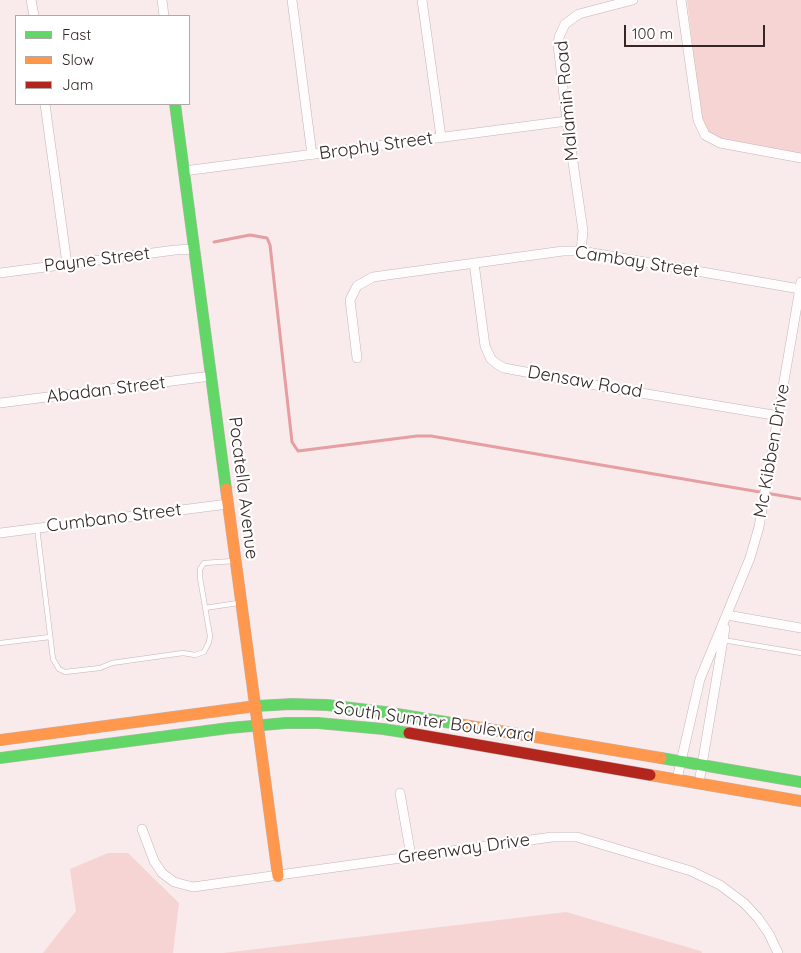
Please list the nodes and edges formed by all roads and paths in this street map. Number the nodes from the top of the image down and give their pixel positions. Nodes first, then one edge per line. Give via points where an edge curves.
1 (32, 0) edge
2 (162, 0) edge
3 (292, 0) edge
4 (422, 0) edge
5 (632, 0) edge
6 (681, 0) edge
7 (34, 15) edge
8 (164, 15) edge
9 (45, 105) edge
10 (176, 105) edge
11 (567, 121) junction
12 (441, 137) junction
13 (312, 155) junction
14 (801, 158) edge
15 (184, 171) junction
16 (195, 249) junction
17 (581, 250) junction
18 (474, 263) junction
19 (67, 264) junction
20 (0, 273) edge
21 (800, 286) edge
22 (356, 358) dead end
23 (211, 376) junction
24 (0, 403) edge
25 (779, 416) junction
26 (228, 504) junction
27 (37, 528) junction
28 (0, 533) edge
29 (235, 561) junction
30 (240, 603) junction
31 (205, 608) junction
32 (727, 615) junction
33 (801, 628) edge
34 (50, 637) junction
35 (723, 640) junction
36 (0, 644) edge
37 (801, 653) edge
38 (254, 706) junction
39 (256, 725) junction
40 (0, 740) edge
41 (0, 758) edge
42 (681, 762) junction
43 (702, 765) junction
44 (677, 779) junction
45 (801, 782) edge
46 (700, 783) junction
47 (400, 793) dead end
48 (801, 801) edge
49 (142, 829) dead end
50 (411, 856) junction
51 (278, 876) junction
52 (778, 953) edge

1 - 7 street
2 - 8 street
3 - 13 street
4 - 12 street
5 - 11 street, Malamin Road via 579,14 562,29 558,45
6 - 14 street via 698,120 705,135 720,143
9 - 19 street
10 - 15 main road, Pocatella Avenue
11 - 12 street, Brophy Street
11 - 17 street, Malamin Road via 583,231
12 - 13 street, Brophy Street
13 - 15 street, Brophy Street
15 - 16 main road, Pocatella Avenue
16 - 19 street, Payne Street
16 - 23 main road, Pocatella Avenue
17 - 18 street, Cambay Street
17 - 21 street, Cambay Street
18 - 22 street, Cambay Street via 373,277 357,286 350,306
18 - 25 street, Densaw Road via 485,346 491,359 504,368
19 - 20 street, Payne Street
21 - 25 street, Mc Kibben Drive
23 - 24 street, Abadan Street
23 - 26 main road, Pocatella Avenue
25 - 32 street, Mc Kibben Drive via 759,527
26 - 27 street, Cumbano Street
26 - 29 main road, Pocatella Avenue
27 - 28 street, Cumbano Street
27 - 34 lane
29 - 30 main road, Pocatella Avenue
29 - 31 lane via 204,563 200,569
30 - 31 lane
30 - 38 main road, Pocatella Avenue
31 - 34 lane via 210,642 200,654 183,653 64,672 55,665
32 - 33 street
32 - 35 street, Mc Kibben Drive
32 - 42 street, Mc Kibben Drive via 700,679
34 - 36 lane
35 - 37 lane
35 - 43 street, Mc Kibben Drive
38 - 39 main road, Pocatella Avenue
38 - 40 main road, South Sumter Boulevard
38 - 42 main road, South Sumter Boulevard via 318,705 368,709
39 - 41 main road, South Sumter Boulevard
39 - 44 main road, South Sumter Boulevard via 318,723 375,728
39 - 51 main road, Pocatella Avenue
42 - 43 main road, South Sumter Boulevard
42 - 44 street, Mc Kibben Drive
43 - 45 main road, South Sumter Boulevard
43 - 46 street, Mc Kibben Drive
44 - 46 main road, South Sumter Boulevard
46 - 48 main road, South Sumter Boulevard
47 - 50 street
49 - 51 street, Greenway Drive via 157,867 169,880 183,886 198,887
50 - 51 street, Greenway Drive
50 - 52 street, Greenway Drive via 552,837 584,839 691,871 720,884 758,918

